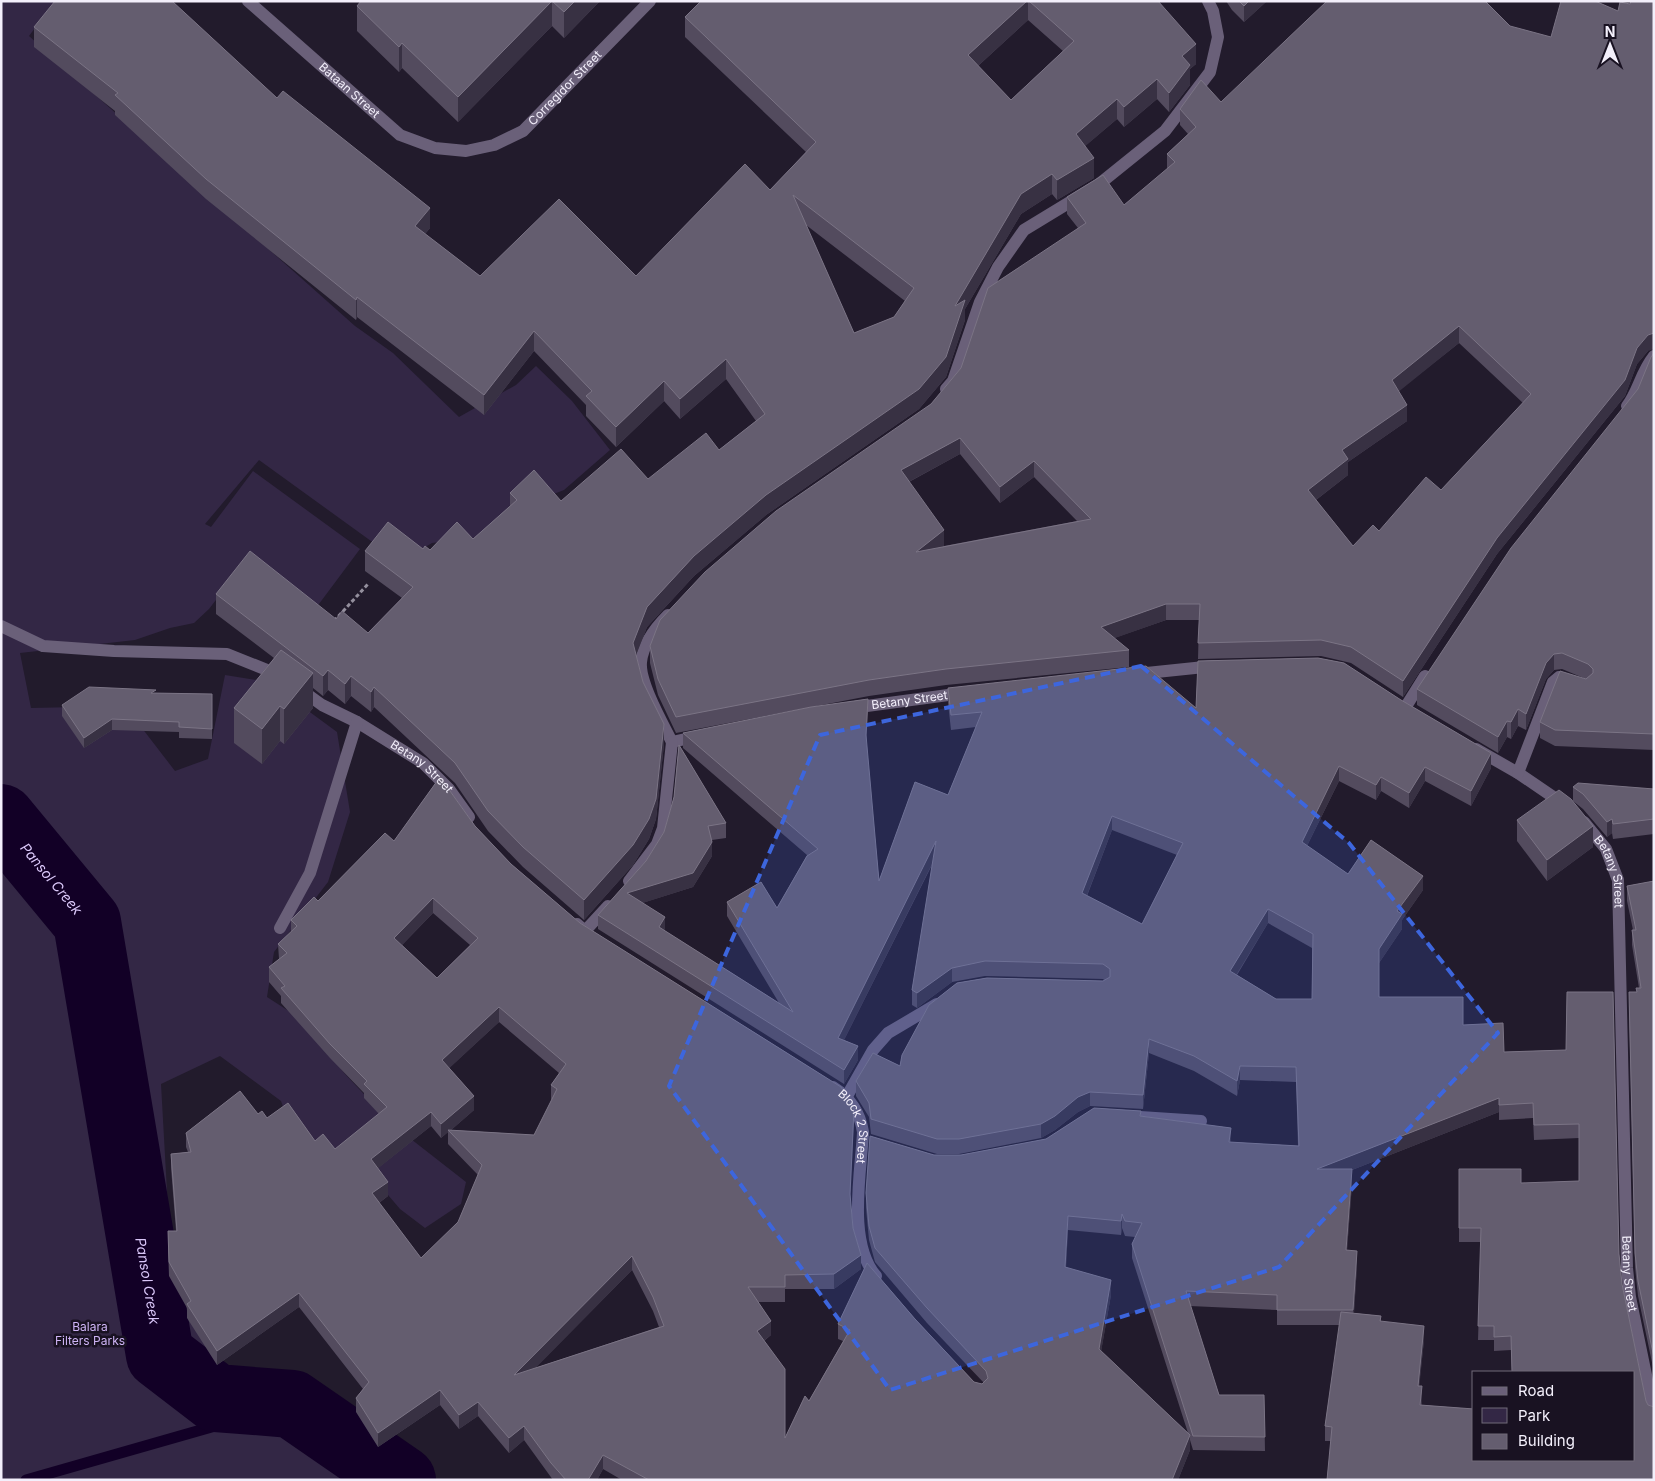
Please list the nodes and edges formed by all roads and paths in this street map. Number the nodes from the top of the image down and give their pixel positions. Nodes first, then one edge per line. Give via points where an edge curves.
1 (248, 1) edge
2 (650, 1) edge
3 (1208, 1) edge
4 (466, 151) joint
5 (1654, 356) edge
6 (936, 402) edge
7 (1620, 414) edge
8 (369, 583) dead end
9 (679, 603) edge
10 (1, 626) edge
11 (329, 626) edge
12 (1229, 666) edge
13 (1432, 666) edge
14 (1121, 676) edge
15 (1585, 687) edge
16 (974, 691) edge
17 (1405, 708) edge
18 (838, 710) edge
19 (357, 722) junction
20 (707, 734) edge
21 (672, 742) junction
22 (1465, 743) edge
23 (1518, 773) junction
24 (477, 828) edge
25 (564, 913) edge
26 (280, 928) dead end
27 (948, 996) edge
28 (822, 1080) edge
29 (847, 1096) junction
30 (1126, 1117) edge
31 (1201, 1121) dead end
32 (863, 1140) junction
33 (879, 1144) edge
34 (885, 1286) edge
35 (1654, 1414) edge

1 - 4 street, Bataan Street via 400,135 434,148
2 - 4 street, Corregidor Street via 523,131 494,145
3 - 6 street via 1218,37 1210,72 1165,132 1098,185 1024,230 998,267 980,302 953,382
5 - 7 street via 1644,369 1632,400
8 - 11 path
9 - 21 street via 653,632 640,662 650,698
10 - 19 street, Betany Street via 44,646 227,654 282,676 322,705
12 - 14 street
13 - 17 street
15 - 23 street via 1559,677 1553,682
16 - 18 street, Betany Street
19 - 24 street, Betany Street via 423,763 449,789
19 - 26 street via 310,873
20 - 21 street
21 - 25 street via 663,828 657,844 589,934
22 - 23 street, Betany Street
23 - 35 street, Betany Street via 1577,814 1606,849 1618,880 1627,1268
27 - 29 street via 888,1033 872,1050
28 - 29 street, Block 2 Street
29 - 32 street, Block 2 Street via 862,1121
30 - 31 street
32 - 33 street
32 - 34 street, Block 2 Street via 858,1208 861,1242 868,1266

